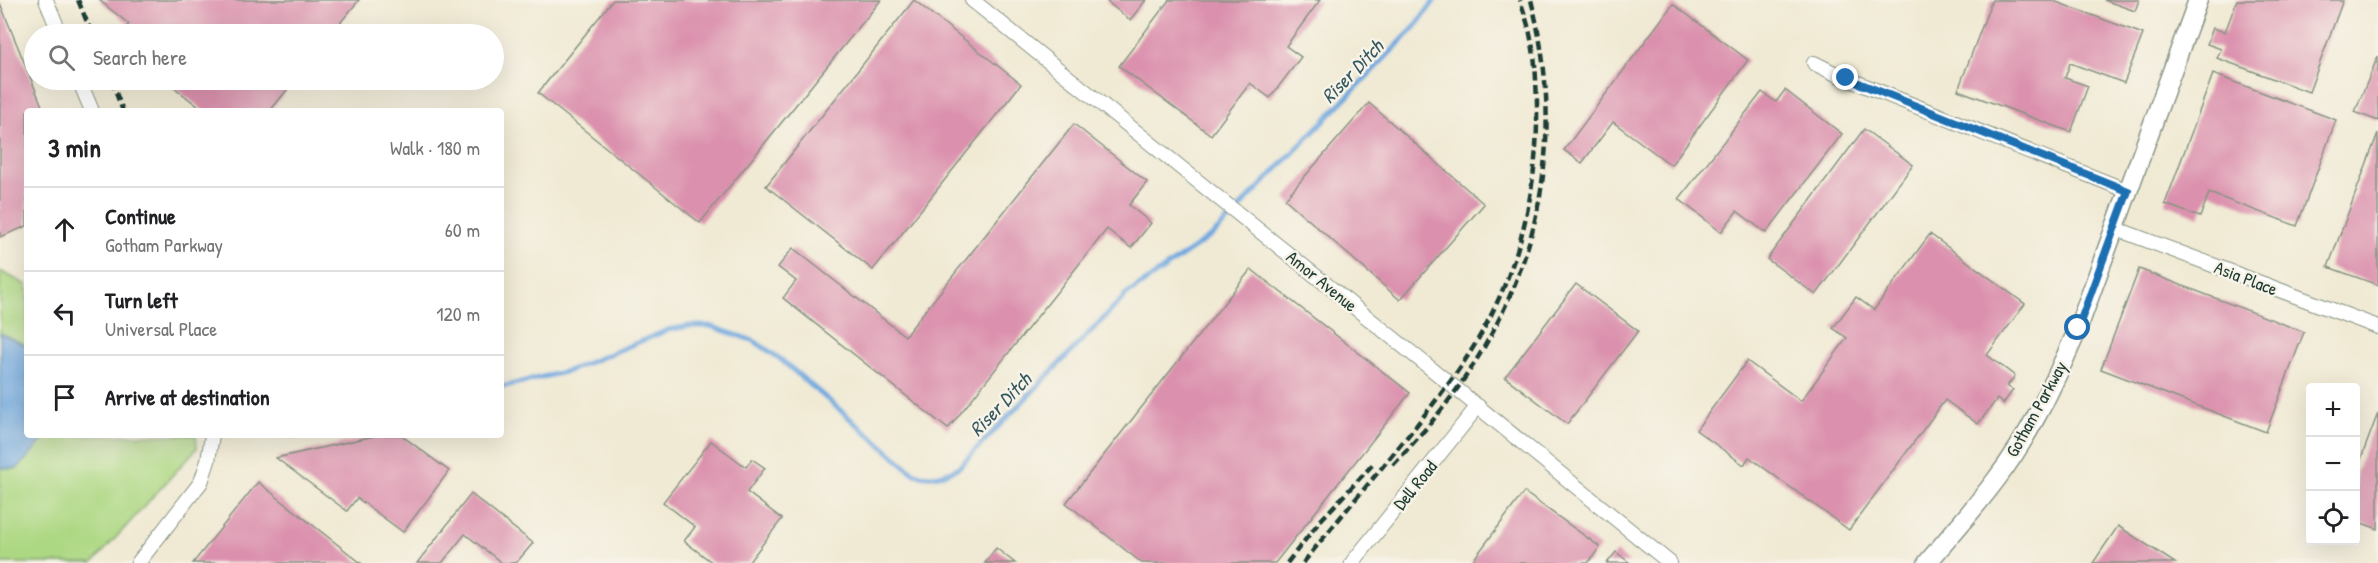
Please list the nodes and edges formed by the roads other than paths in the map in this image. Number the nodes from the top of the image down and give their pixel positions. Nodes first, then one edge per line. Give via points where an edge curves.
1 (46, 0) edge
2 (972, 0) edge
3 (2198, 0) edge
4 (56, 24) edge
5 (1814, 63) dead end
6 (83, 90) edge
7 (91, 108) edge
8 (2128, 191) junction
9 (2114, 228) junction
10 (2378, 327) edge
11 (1478, 406) junction
12 (212, 438) edge
13 (138, 563) edge
14 (1353, 563) edge
15 (1670, 563) edge
16 (1927, 563) edge

1 - 4 street
2 - 11 street, Amor Avenue
3 - 8 street, Gotham Parkway
5 - 8 street
6 - 7 street
8 - 9 street, Gotham Parkway
9 - 10 street, Asia Place
9 - 16 street, Gotham Parkway via 2077,331 2031,425 1996,480
11 - 14 street, Dell Road
11 - 15 street, Amor Avenue
12 - 13 street via 201,483

